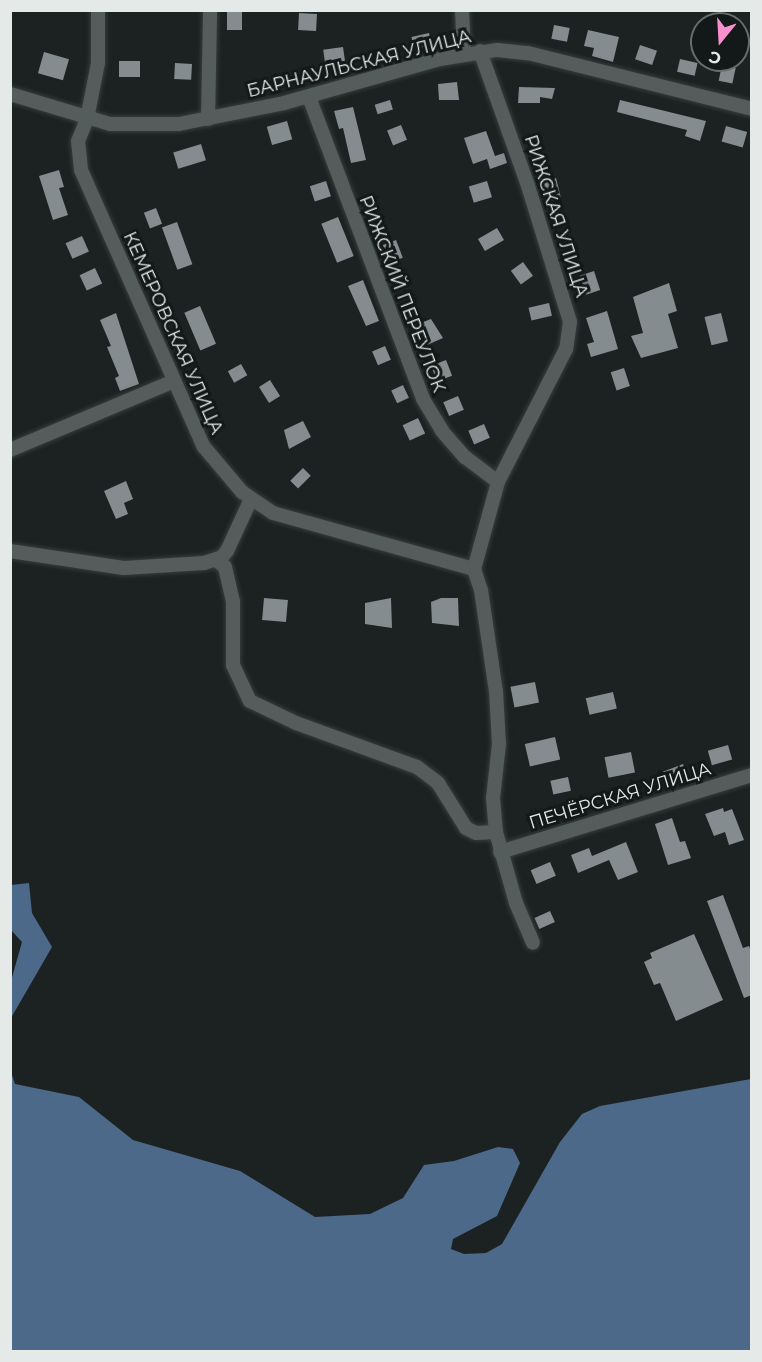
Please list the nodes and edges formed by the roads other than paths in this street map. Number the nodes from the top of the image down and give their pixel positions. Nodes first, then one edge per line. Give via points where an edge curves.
1 (98, 10) edge
2 (210, 10) edge
3 (462, 10) edge
4 (480, 51) junction
5 (464, 53) junction
6 (10, 94) edge
7 (309, 97) junction
8 (752, 109) edge
9 (87, 119) junction
10 (208, 119) junction
11 (174, 381) junction
12 (10, 450) edge
13 (498, 482) junction
14 (251, 499) junction
15 (10, 550) edge
16 (216, 560) junction
17 (474, 569) junction
18 (752, 775) edge
19 (496, 832) junction
20 (500, 852) junction
21 (533, 943) dead end

1 - 9 street, КЕМЕРОВСКАЯ УЛИЦА via 98,63
2 - 10 street
3 - 5 street
4 - 5 street, БАРНАУЛЬСКАЯ УЛИЦА
4 - 8 street, БАРНАУЛЬСКАЯ УЛИЦА via 528,53
4 - 13 street, РИЖСКАЯ УЛИЦА via 567,305 570,332 537,411
5 - 7 street, БАРНАУЛЬСКАЯ УЛИЦА
6 - 9 street, БАРНАУЛЬСКАЯ УЛИЦА
7 - 10 street, БАРНАУЛЬСКАЯ УЛИЦА
7 - 13 street, РИЖСКИЙ ПЕРЕУЛОК via 423,399 442,431 465,457
9 - 10 street, БАРНАУЛЬСКАЯ УЛИЦА via 149,126
9 - 11 street, КЕМЕРОВСКАЯ УЛИЦА via 78,141 81,171
11 - 12 street
11 - 14 street, КЕМЕРОВСКАЯ УЛИЦА via 204,447
13 - 17 street, РИЖСКАЯ УЛИЦА
14 - 16 street via 227,551
14 - 17 street, КЕМЕРОВСКАЯ УЛИЦА via 284,517
15 - 16 street via 124,568
16 - 19 street via 225,567 233,601 233,665 250,701 296,723 417,767 438,783 466,828 476,833
17 - 19 street via 481,590 496,691
18 - 20 street, ПЕЧЁРСКАЯ УЛИЦА
19 - 20 street
20 - 21 street

